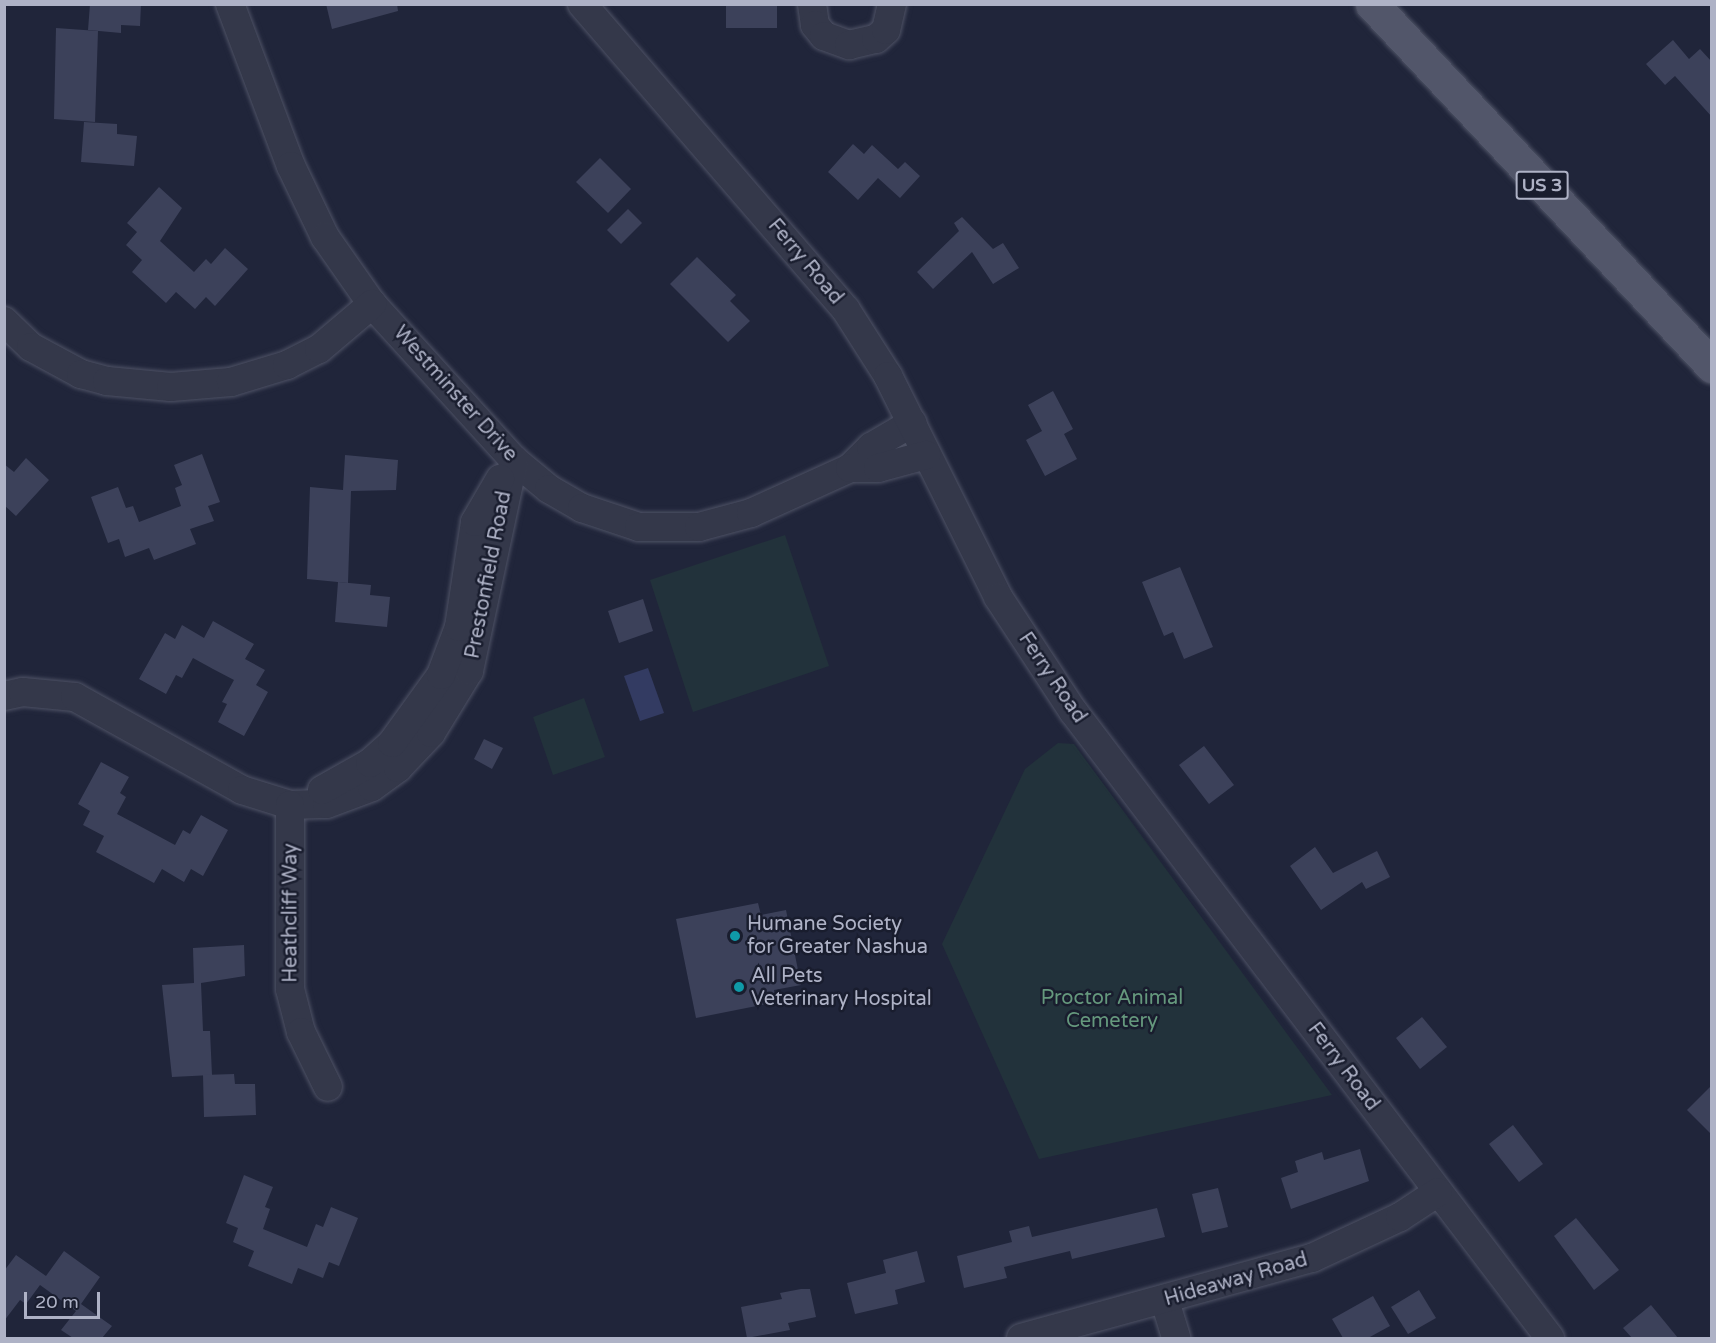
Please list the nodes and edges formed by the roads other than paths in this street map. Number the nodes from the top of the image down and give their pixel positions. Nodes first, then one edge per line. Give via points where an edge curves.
1 (230, 4) edge
2 (582, 4) edge
3 (812, 4) edge
4 (892, 4) edge
5 (1372, 4) edge
6 (372, 304) junction
7 (4, 321) edge
8 (1712, 366) edge
9 (912, 423) junction
10 (926, 455) junction
11 (514, 460) junction
12 (849, 468) junction
13 (4, 696) edge
14 (290, 805) junction
15 (328, 1087) dead end
16 (1438, 1192) junction
17 (1165, 1301) junction
18 (1021, 1338) edge
19 (1176, 1338) edge
20 (1550, 1338) edge

1 - 6 street, Westminster Drive via 310,210
2 - 9 street, Ferry Road via 846,310
3 - 4 street via 815,25 824,36 849,45 876,39 886,30
5 - 8 main road, US 3
6 - 7 street via 319,349 287,365 240,380 194,386 141,386 81,374 31,347
6 - 11 street, Westminster Drive
9 - 10 street, Ferry Road
9 - 12 street, Westminster Drive via 872,447
10 - 12 street, Westminster Drive via 878,468
10 - 16 street, Ferry Road via 999,597 1072,711
11 - 12 street, Westminster Drive via 549,489 582,508 639,527 668,529 742,517
11 - 14 street, Prestonfield Road via 492,551 475,655 449,707 410,756 372,787 327,804
13 - 14 street, Prestonfield Road via 23,692 75,697 242,790
14 - 15 street, Heathcliff Way via 290,989 301,1032
16 - 17 street, Hideaway Road via 1400,1217 1312,1258
16 - 20 street, Ferry Road
17 - 18 street, Hideaway Road
17 - 19 street

